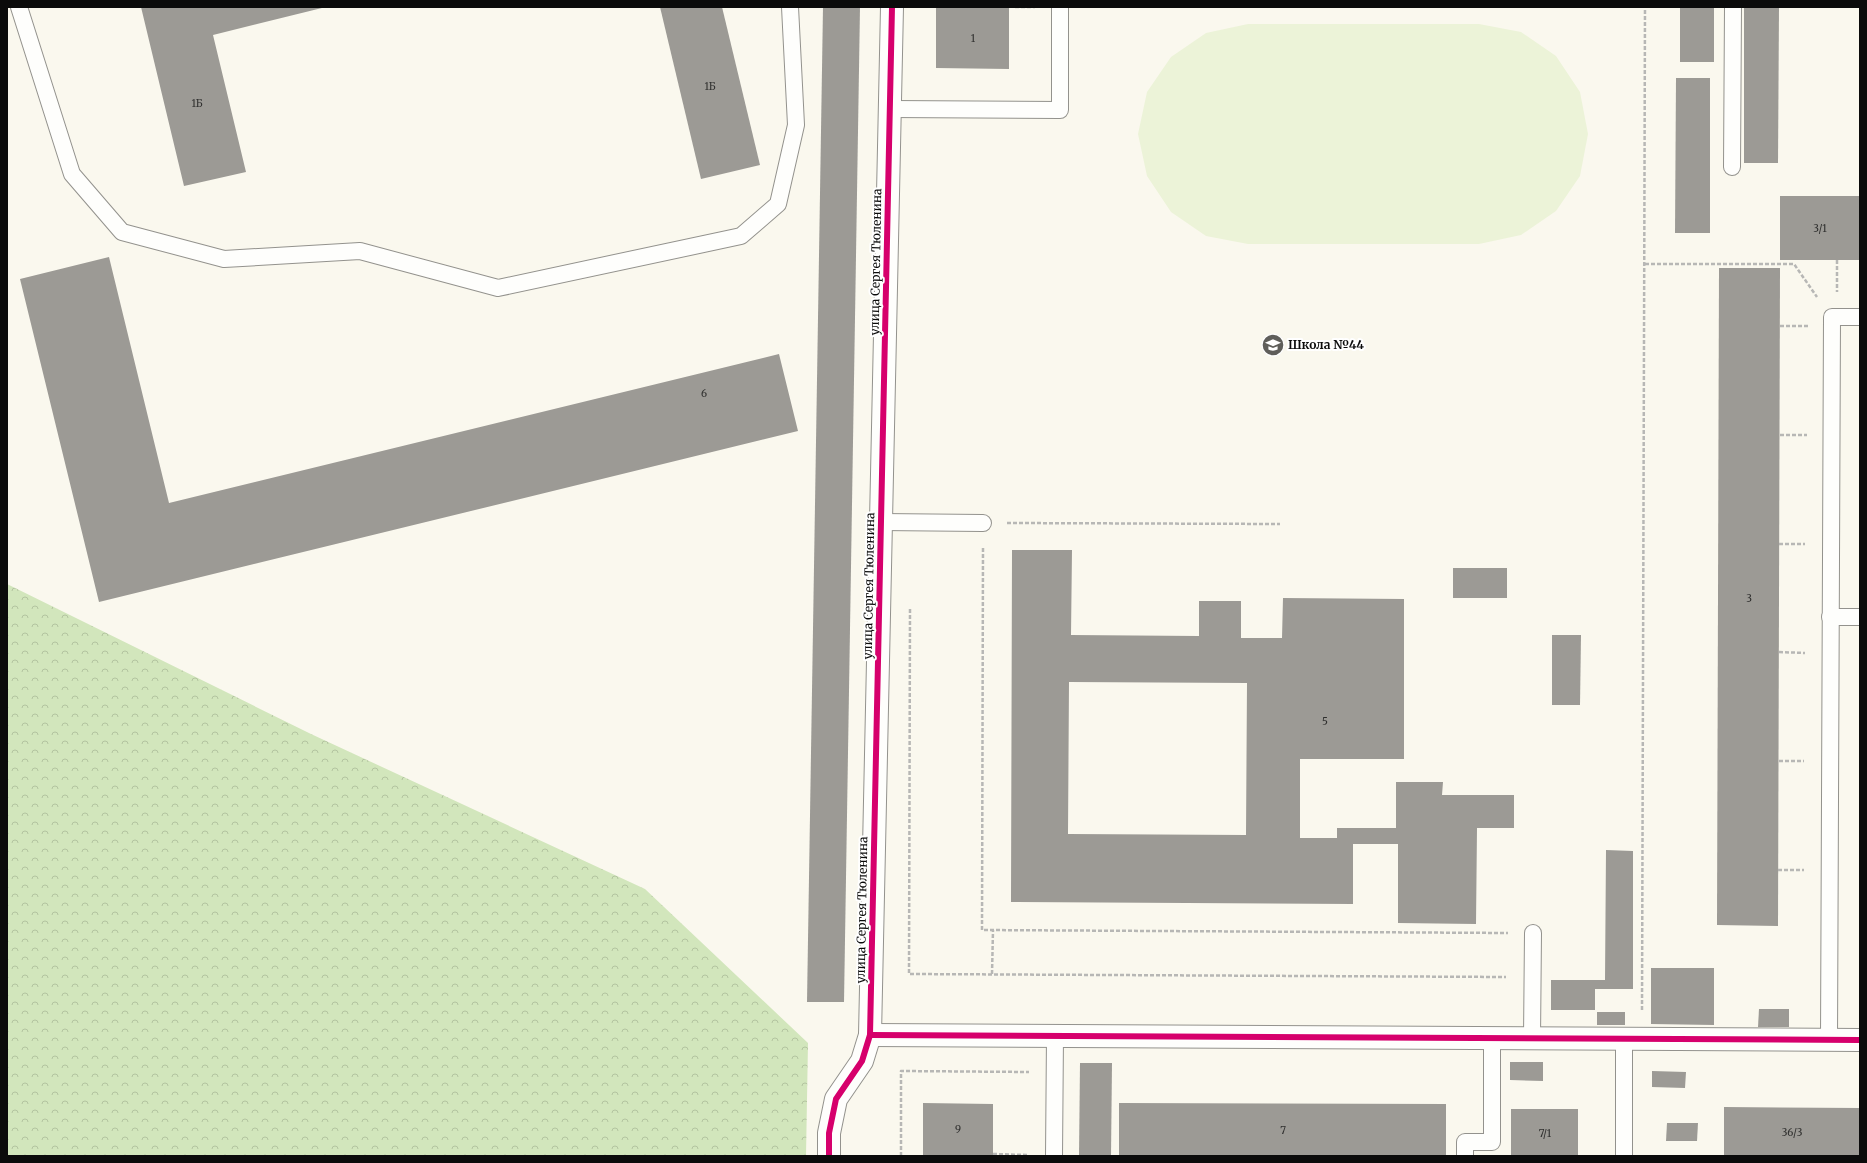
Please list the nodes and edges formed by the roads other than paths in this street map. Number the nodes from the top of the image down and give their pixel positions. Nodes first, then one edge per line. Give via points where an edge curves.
1 (19, 7) edge
2 (790, 7) edge
3 (892, 7) edge
4 (1060, 7) edge
5 (1733, 7) edge
6 (891, 109) junction
7 (1732, 167) dead end
8 (1860, 317) edge
9 (881, 522) junction
10 (983, 523) road end
11 (1830, 617) junction
12 (1860, 617) edge
13 (1533, 933) road end
14 (870, 1035) junction
15 (1055, 1036) junction
16 (1492, 1038) junction
17 (1532, 1038) junction
18 (1633, 1039) junction
19 (1829, 1040) junction
20 (1860, 1040) edge
21 (1054, 1155) edge
22 (829, 1156) edge
23 (1465, 1156) edge
24 (1624, 1156) edge

1 - 2 lane via 72,174 122,232 224,259 360,251 498,288 741,236 778,204 796,125
3 - 6 street, улица Сергея Тюленина
4 - 6 lane via 1060,110
5 - 7 lane
6 - 9 street, улица Сергея Тюленина
8 - 11 lane via 1834,317
9 - 10 lane
9 - 14 street, улица Сергея Тюленина
11 - 12 lane
11 - 19 lane
13 - 17 lane
14 - 15 street
14 - 22 street, улица Сергея Тюленина via 862,1061 836,1099 829,1133
15 - 16 street
15 - 21 lane
16 - 17 street
16 - 23 lane via 1492,1142 1465,1142
17 - 18 street
18 - 19 street
18 - 24 lane
19 - 20 street

